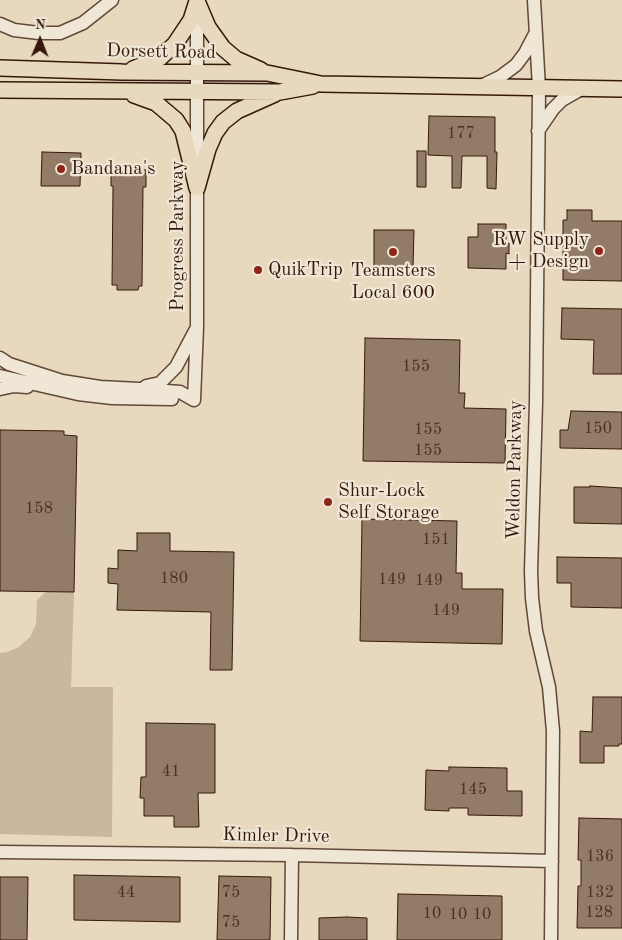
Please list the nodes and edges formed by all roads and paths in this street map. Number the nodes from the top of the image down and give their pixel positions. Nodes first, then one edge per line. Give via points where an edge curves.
1 (112, 0) edge
2 (534, 0) edge
3 (196, 1) edge
4 (0, 24) edge
5 (535, 34) junction
6 (0, 68) edge
7 (122, 72) junction
8 (198, 73) junction
9 (267, 73) junction
10 (321, 84) junction
11 (478, 87) junction
12 (539, 88) junction
13 (583, 88) junction
14 (622, 89) edge
15 (0, 90) edge
16 (198, 91) junction
17 (124, 92) junction
18 (280, 92) junction
19 (538, 131) junction
20 (197, 188) junction
21 (196, 327) junction
22 (0, 358) edge
23 (0, 376) edge
24 (139, 388) junction
25 (0, 389) edge
26 (52, 389) junction
27 (194, 400) junction
28 (0, 852) edge
29 (292, 855) junction
30 (552, 861) junction
31 (291, 940) edge
32 (551, 940) edge

1 - 4 street via 83,24 60,33 14,30
2 - 5 street, Weldon Parkway
3 - 7 main road via 191,20 176,44 160,58
3 - 8 street, Progress Parkway
3 - 9 main road via 208,27 223,48 236,59
5 - 11 street via 516,66
5 - 12 street, Weldon Parkway
6 - 7 main road, Dorsett Road
7 - 8 main road, Dorsett Road
8 - 9 main road, Dorsett Road
8 - 16 street, Progress Parkway
9 - 10 main road, Dorsett Road
10 - 11 main road, Dorsett Road
10 - 18 main road, Dorsett Road
11 - 12 main road, Dorsett Road
12 - 13 main road, Dorsett Road
12 - 19 street, Weldon Parkway
13 - 14 main road, Dorsett Road
13 - 19 street via 557,104
15 - 17 main road, Dorsett Road
16 - 17 main road, Dorsett Road
16 - 18 main road, Dorsett Road
16 - 20 street, Progress Parkway
17 - 20 main road via 156,103 176,120
18 - 20 main road via 237,111 223,122 208,149
19 - 30 street, Weldon Parkway via 531,571 536,631 552,707
20 - 21 street, Progress Parkway
21 - 24 street via 176,367 160,383
21 - 27 street, Progress Parkway
22 - 24 street via 8,364 62,381 100,387
23 - 26 street
24 - 27 street via 180,392
25 - 26 street via 14,386
26 - 27 street via 112,398
28 - 29 street, Kimler Drive
29 - 30 street, Kimler Drive
29 - 31 street
30 - 32 street, Weldon Parkway

